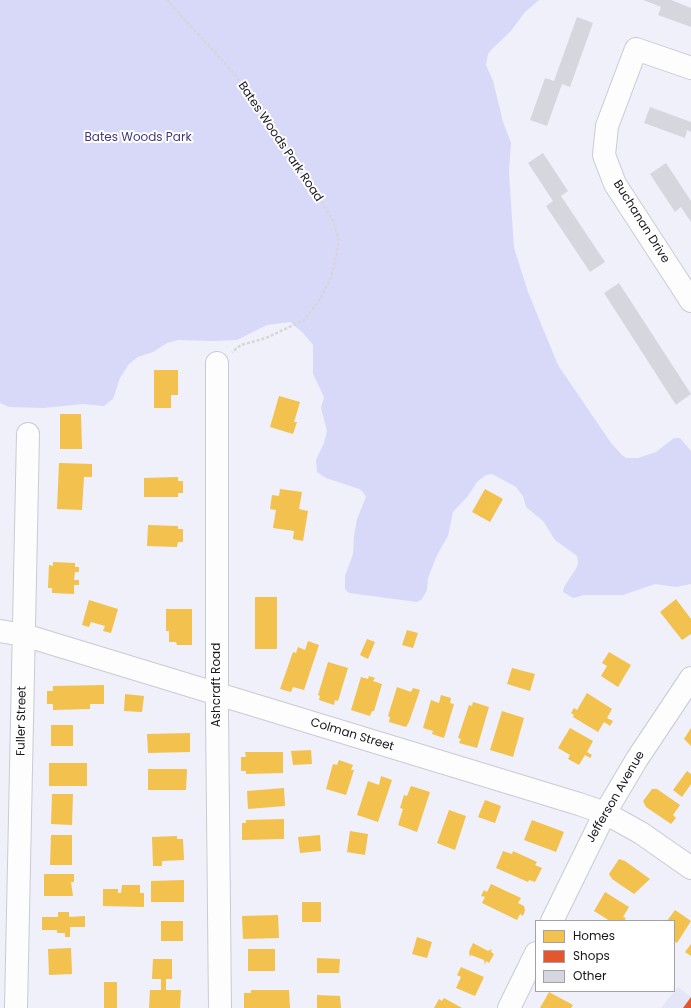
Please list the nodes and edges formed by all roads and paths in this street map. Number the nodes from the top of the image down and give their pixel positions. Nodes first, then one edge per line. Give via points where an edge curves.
1 (167, 0) edge
2 (691, 68) edge
3 (691, 301) edge
4 (217, 363) joint
5 (28, 434) dead end
6 (0, 631) edge
7 (24, 635) junction
8 (691, 678) edge
9 (217, 694) junction
10 (605, 813) junction
11 (691, 868) edge
12 (552, 920) edge
13 (535, 955) edge
14 (16, 1008) edge
15 (220, 1008) edge
16 (509, 1008) edge

1 - 4 path, Bates Woods Park Road via 230,70 272,125 334,223 339,242 332,278 304,320 266,338 241,345
2 - 3 street, Buchanan Drive via 636,49 607,126 604,155 615,184
4 - 9 street, Ashcraft Road
5 - 7 street, Fuller Street
6 - 7 street, Colman Street
7 - 9 street, Colman Street
7 - 14 street, Fuller Street
8 - 10 street, Jefferson Avenue via 637,759
9 - 10 street, Colman Street
9 - 15 street, Ashcraft Road
10 - 11 street, Colman Street
10 - 12 street, Jefferson Avenue
13 - 16 street

